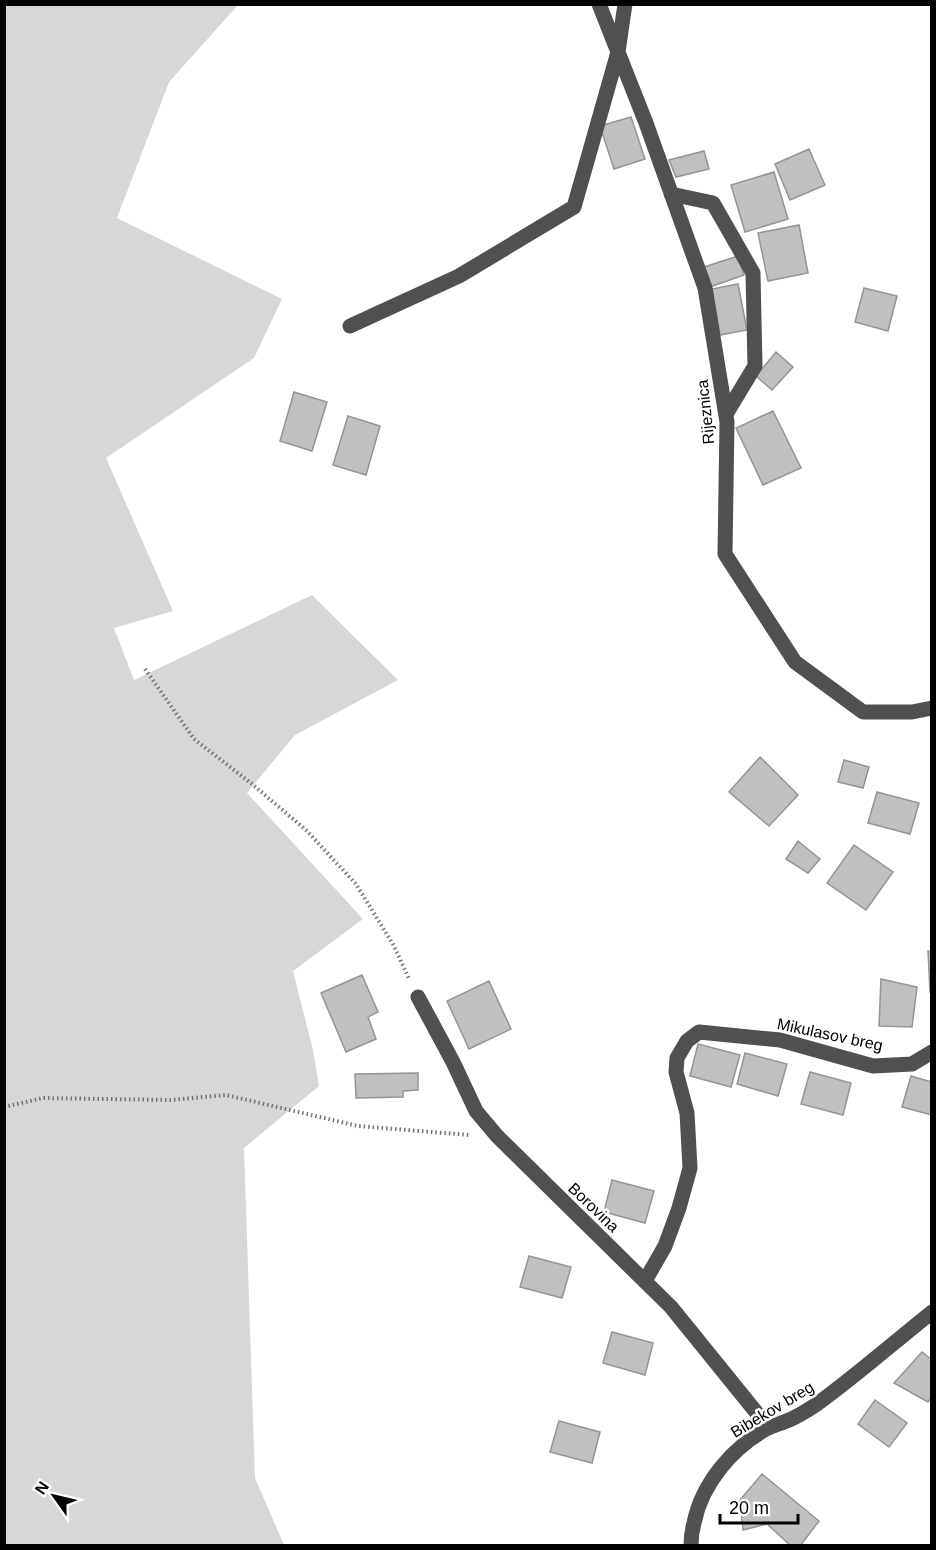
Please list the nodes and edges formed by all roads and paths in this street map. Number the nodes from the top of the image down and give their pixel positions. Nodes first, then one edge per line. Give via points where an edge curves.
1 (599, 4) edge
2 (625, 4) edge
3 (618, 52) junction
4 (671, 194) junction
5 (350, 326) dead end
6 (726, 414) junction
7 (145, 669) dead end
8 (932, 708) edge
9 (418, 997) joint
10 (932, 1052) edge
11 (4, 1107) edge
12 (497, 1136) junction
13 (645, 1281) junction
14 (932, 1312) edge
15 (769, 1428) junction
16 (690, 1545) edge

1 - 3 street, Rijeznica
2 - 3 street
3 - 4 street, Rijeznica
3 - 5 street via 574,207 459,276
4 - 6 street, Rijeznica via 705,288
4 - 6 street via 713,203 753,273 755,366
6 - 8 street, Rijeznica via 725,554 795,662 863,712
7 - 9 path via 194,739 306,830 356,884 394,946
9 - 12 street, Borovina via 476,1111
10 - 13 street, Mikulasov breg via 912,1064 873,1065 780,1040 699,1032 687,1041 677,1058 676,1072 687,1113 690,1168 665,1246
11 - 12 path via 43,1098 170,1100 226,1095 358,1126
12 - 13 street, Borovina
13 - 15 street, Borovina via 671,1307
14 - 15 street, Bibekov breg via 813,1407
15 - 16 street, Bibekov breg via 731,1456 712,1480 700,1503

